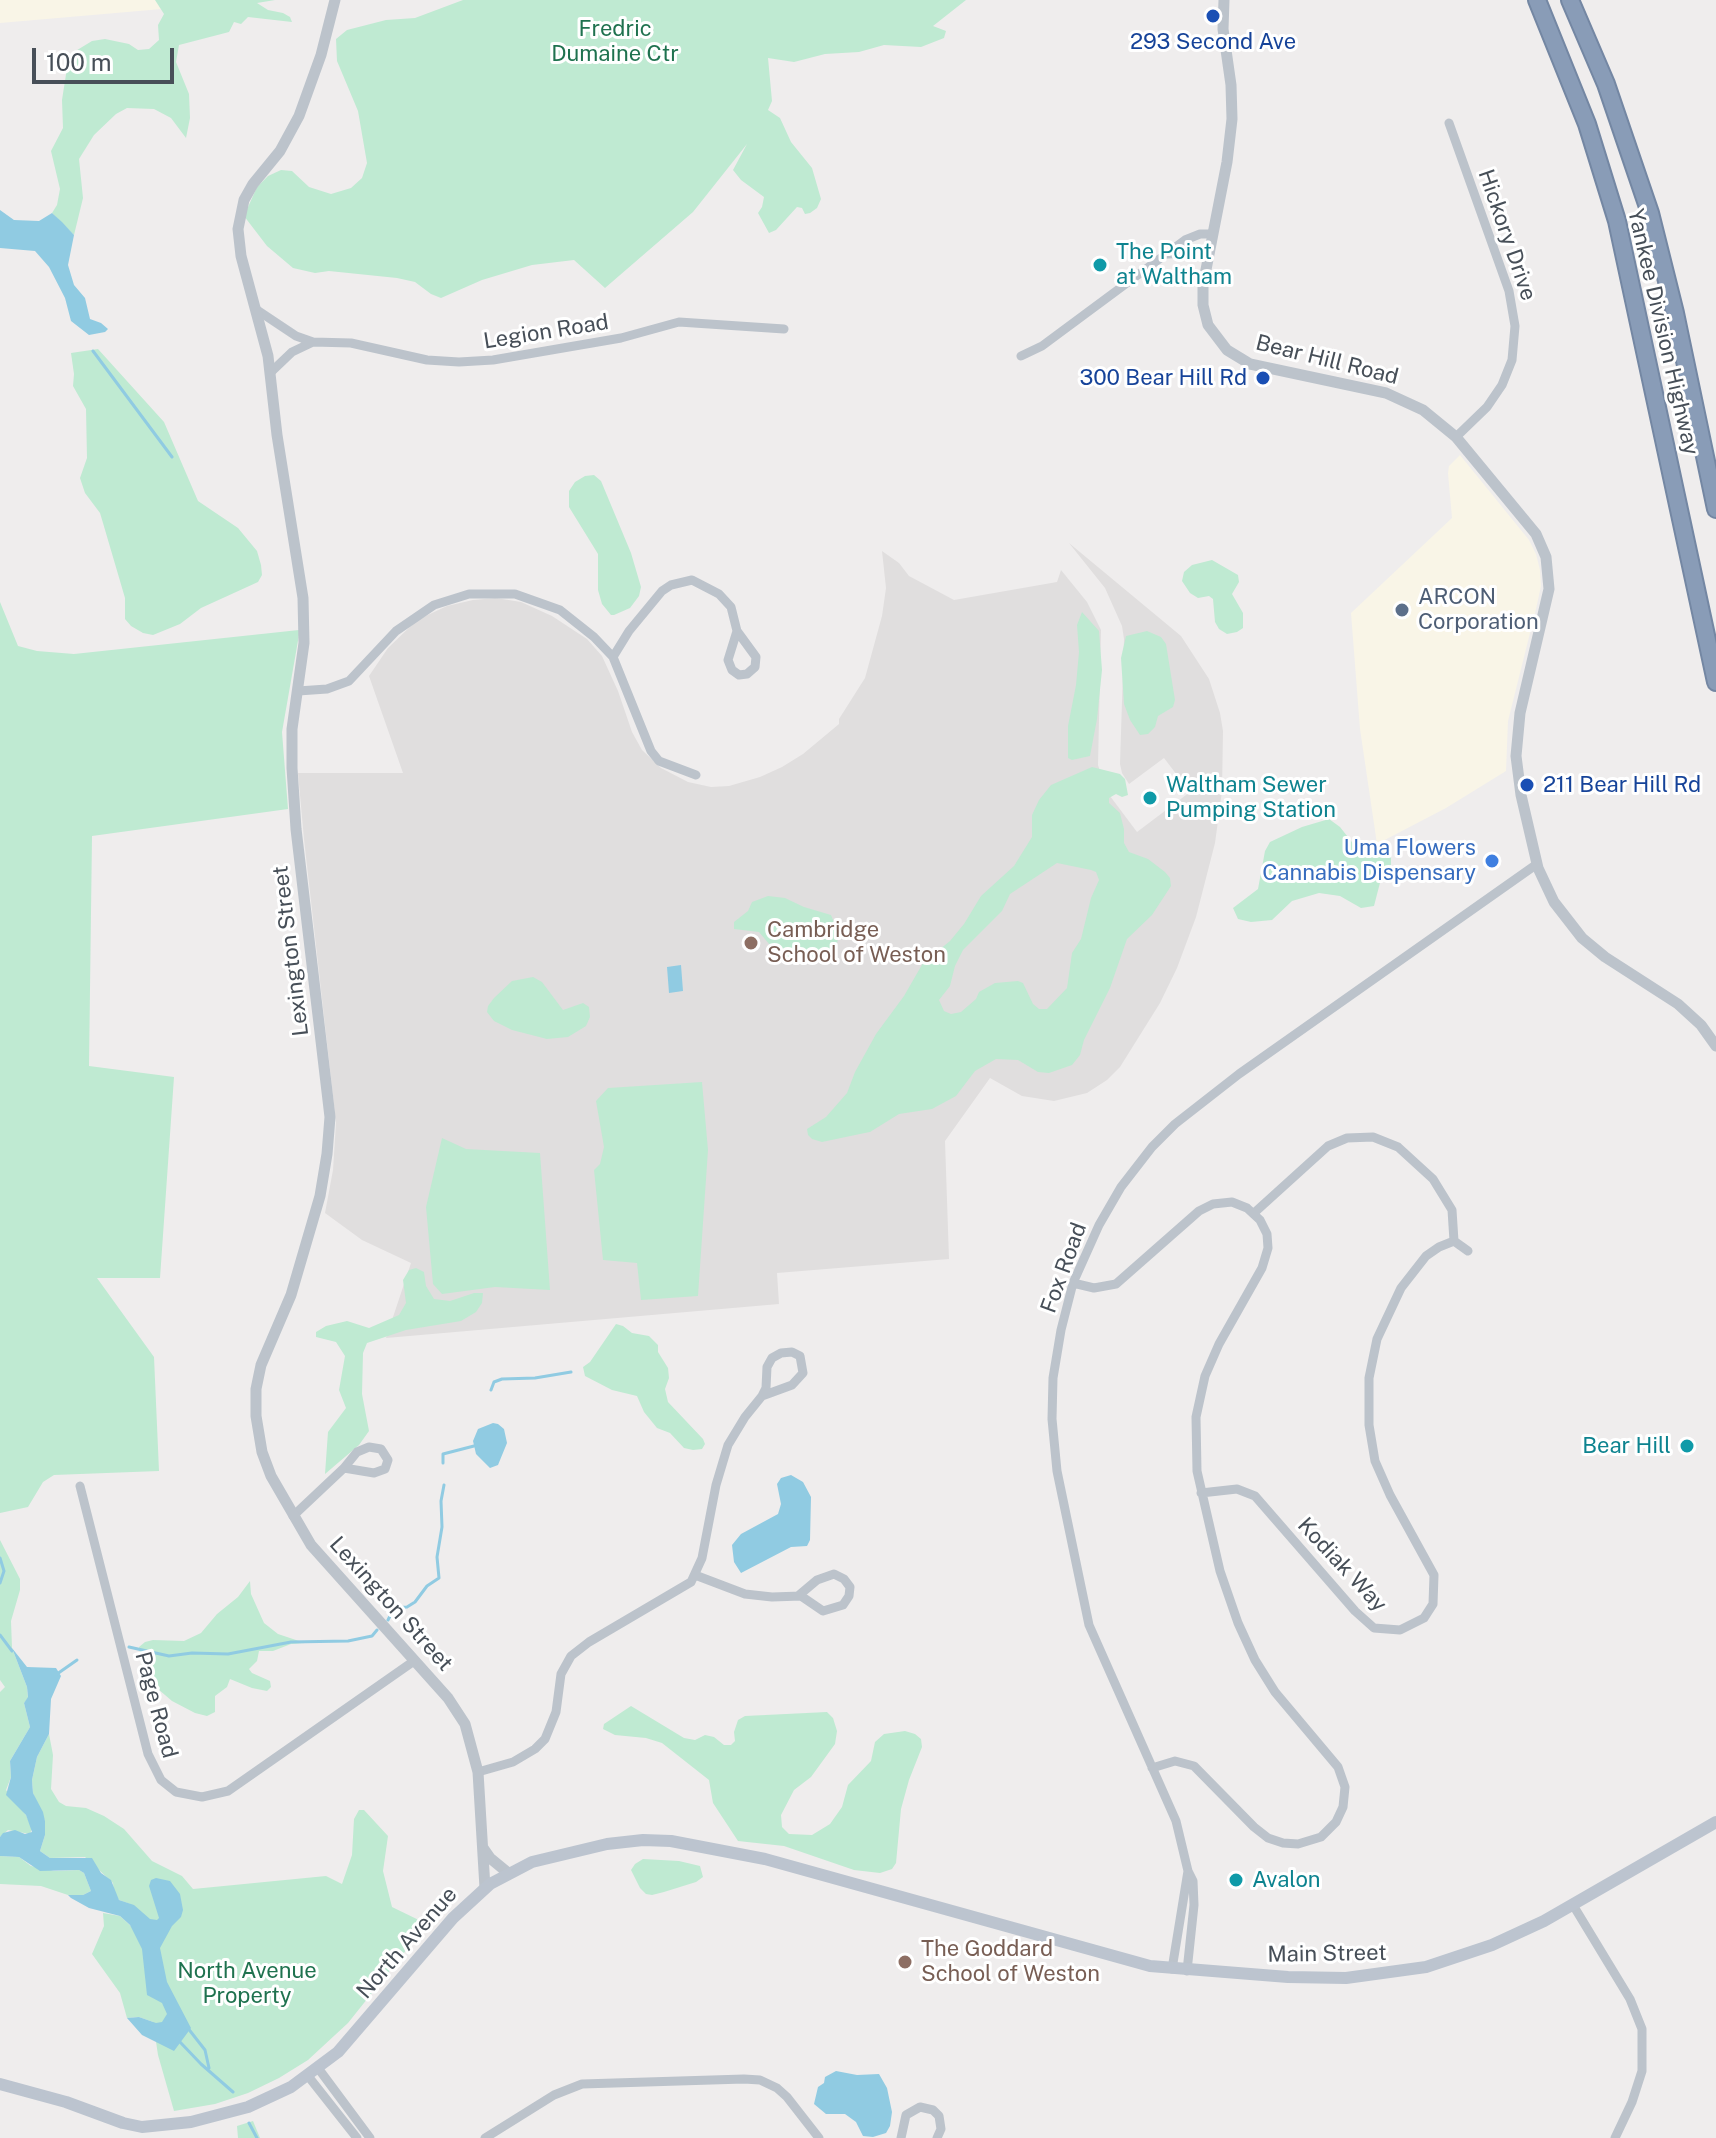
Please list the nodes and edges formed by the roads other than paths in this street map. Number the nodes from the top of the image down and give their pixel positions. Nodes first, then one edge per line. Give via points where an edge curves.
1 (335, 0) edge
2 (1224, 0) edge
3 (1537, 0) edge
4 (1570, 0) edge
5 (1449, 123) dead end
6 (1213, 234) junction
7 (1162, 257) junction
8 (1208, 257) junction
9 (257, 310) junction
10 (784, 329) dead end
11 (313, 342) junction
12 (1021, 356) dead end
13 (270, 373) junction
14 (1456, 437) junction
15 (1716, 509) edge
16 (737, 631) dead end
17 (613, 657) junction
18 (1716, 682) edge
19 (298, 691) junction
20 (696, 775) dead end
21 (1537, 864) junction
22 (1716, 1046) edge
23 (1254, 1213) junction
24 (1454, 1241) junction
25 (1468, 1251) dead end
26 (1073, 1283) junction
27 (762, 1396) junction
28 (344, 1468) dead end
29 (80, 1486) dead end
30 (1201, 1493) junction
31 (293, 1516) junction
32 (695, 1575) junction
33 (798, 1596) junction
34 (414, 1661) junction
35 (1152, 1768) junction
36 (478, 1772) junction
37 (1716, 1822) edge
38 (481, 1842) junction
39 (1188, 1871) junction
40 (507, 1872) junction
41 (485, 1888) junction
42 (1573, 1905) junction
43 (960, 1914) joint
44 (1172, 1969) junction
45 (1187, 1971) junction
46 (313, 2072) junction
47 (0, 2084) edge
48 (136, 2132) edge
49 (357, 2138) edge
50 (370, 2138) edge
51 (485, 2138) edge
52 (819, 2138) edge
53 (901, 2138) edge
54 (937, 2138) edge
55 (1615, 2138) edge

1 - 9 street, Lexington Street via 299,116 241,211 239,244
2 - 6 street, Bear Hill Road via 1232,119
3 - 18 highway, Yankee Division Highway via 1587,124 1617,221
4 - 15 highway, Yankee Division Highway via 1610,94 1650,213
5 - 14 street, Hickory Drive via 1509,291 1515,326 1512,360 1502,385
6 - 7 street via 1190,238
6 - 8 street, Bear Hill Road
7 - 8 street
7 - 12 street
8 - 14 street, Bear Hill Road via 1203,310 1213,334 1231,353 1263,367 1400,398
9 - 11 street, Legion Road
9 - 13 street, Lexington Street
10 - 11 street, Legion Road via 679,322 621,338 459,362 351,343
11 - 13 street via 292,352
13 - 19 street, Lexington Street via 303,598
14 - 21 street, Bear Hill Road via 1536,534 1548,567 1549,593 1516,741 1519,786
16 - 17 street via 731,607 692,580 662,591
17 - 19 street via 574,619 551,606 515,594 469,594 415,616 349,681 322,691
17 - 20 street via 651,751 659,761
19 - 31 street, Lexington Street via 291,736 294,803 330,1133 318,1205 291,1295 261,1365 255,1401 265,1460
21 - 22 street, Bear Hill Road via 1554,902 1582,938 1678,1004
21 - 26 street, Fox Road via 1175,1124 1121,1187
23 - 24 street via 1328,1146 1347,1138 1373,1137 1404,1152 1439,1185 1452,1210
23 - 26 street via 1232,1202 1208,1206 1116,1284 1094,1288
23 - 30 street via 1267,1234 1267,1254 1201,1390 1195,1440
24 - 25 street
24 - 30 street, Kodiak Way via 1426,1256 1396,1295 1377,1339 1369,1378 1375,1461 1434,1575 1433,1604 1424,1618 1400,1630 1374,1628 1255,1496 1237,1489
26 - 35 street, Fox Road via 1054,1370 1057,1471 1089,1625
27 - 27 street via 792,1385 803,1373 800,1356 792,1352 772,1358
27 - 32 street via 728,1445
28 - 31 street
29 - 34 street, Page Road via 148,1754 161,1780 176,1792 202,1797 228,1791
30 - 35 street via 1226,1594 1246,1643 1284,1705 1338,1767 1344,1800 1336,1822 1321,1837 1283,1843 1254,1827 1190,1763
31 - 34 street, Lexington Street via 319,1556
32 - 33 street via 745,1594
32 - 36 street via 684,1588 571,1656 545,1739 513,1762
33 - 33 street via 823,1611 833,1610 843,1605 850,1587 834,1574
34 - 36 street, Lexington Street via 460,1714
35 - 39 street, Fox Road via 1178,1828
36 - 38 street, Lexington Street
37 - 42 main road, Main Street
38 - 40 street
38 - 41 street, Lexington Street
39 - 44 street, Fox Road
39 - 45 street, Fox Road via 1195,1900
40 - 41 main road, North Avenue
40 - 43 main road, North Avenue via 595,1846 671,1841 789,1865
41 - 46 main road, North Avenue via 348,2041
42 - 45 main road, Main Street via 1481,1950 1405,1971 1312,1978
42 - 55 street via 1635,2009 1643,2035 1638,2087
43 - 44 main road, Main Street via 1098,1954
44 - 45 main road, Main Street
46 - 48 main road, North Avenue via 271,2097 225,2115
46 - 49 street
46 - 50 street
47 - 48 main road, North Avenue
51 - 52 street via 554,2095 582,2084 735,2079 760,2080 777,2088
53 - 54 street via 906,2115 925,2107 940,2120

